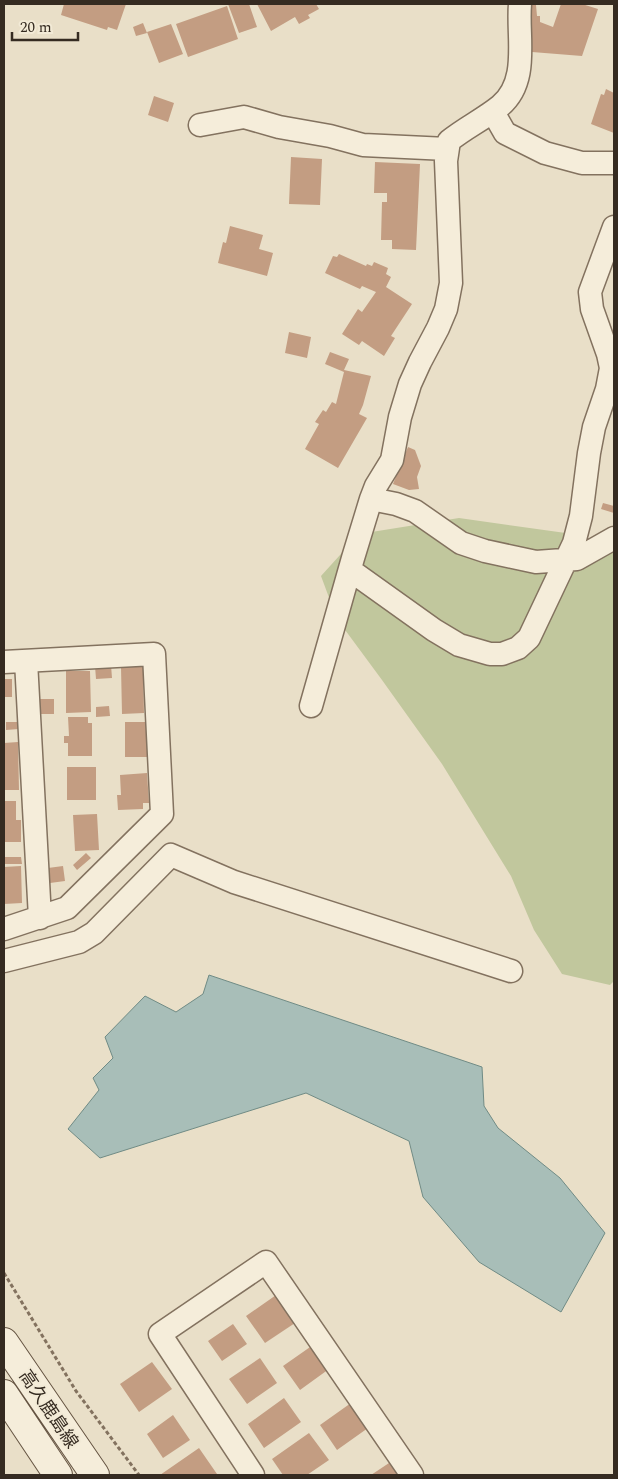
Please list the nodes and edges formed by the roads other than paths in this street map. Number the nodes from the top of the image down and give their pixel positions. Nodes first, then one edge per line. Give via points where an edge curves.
1 (520, 4) edge
2 (493, 112) junction
3 (200, 125) dead end
4 (447, 148) junction
5 (614, 162) edge
6 (614, 228) edge
7 (371, 499) junction
8 (614, 538) edge
9 (565, 561) junction
10 (350, 570) junction
11 (26, 661) junction
12 (4, 662) edge
13 (311, 706) dead end
14 (40, 918) junction
15 (4, 929) edge
16 (4, 961) edge
17 (511, 971) dead end
18 (4, 1342) edge
19 (4, 1394) edge
20 (58, 1475) edge
21 (95, 1475) edge
22 (253, 1475) edge
23 (412, 1475) edge

1 - 2 street via 518,80
2 - 4 street via 455,136
2 - 5 street via 505,134 545,153 582,163
3 - 4 street via 244,117 363,145
4 - 7 street via 450,283 446,309 410,384 392,460
6 - 9 street via 590,292 592,308 608,354 610,377 594,427 581,516
7 - 9 street via 416,511 461,543 536,562
7 - 10 street
8 - 9 street via 577,559
9 - 10 street via 529,638 518,648 502,654 459,645
10 - 13 street
11 - 12 street
11 - 14 street
11 - 14 street via 154,654 155,663 162,814 67,908
14 - 15 street
16 - 17 street via 79,942 94,933 171,855 234,882
18 - 21 main road, 高久鹿島線
19 - 20 main road, 高久鹿島線
22 - 23 street via 160,1334 266,1262

